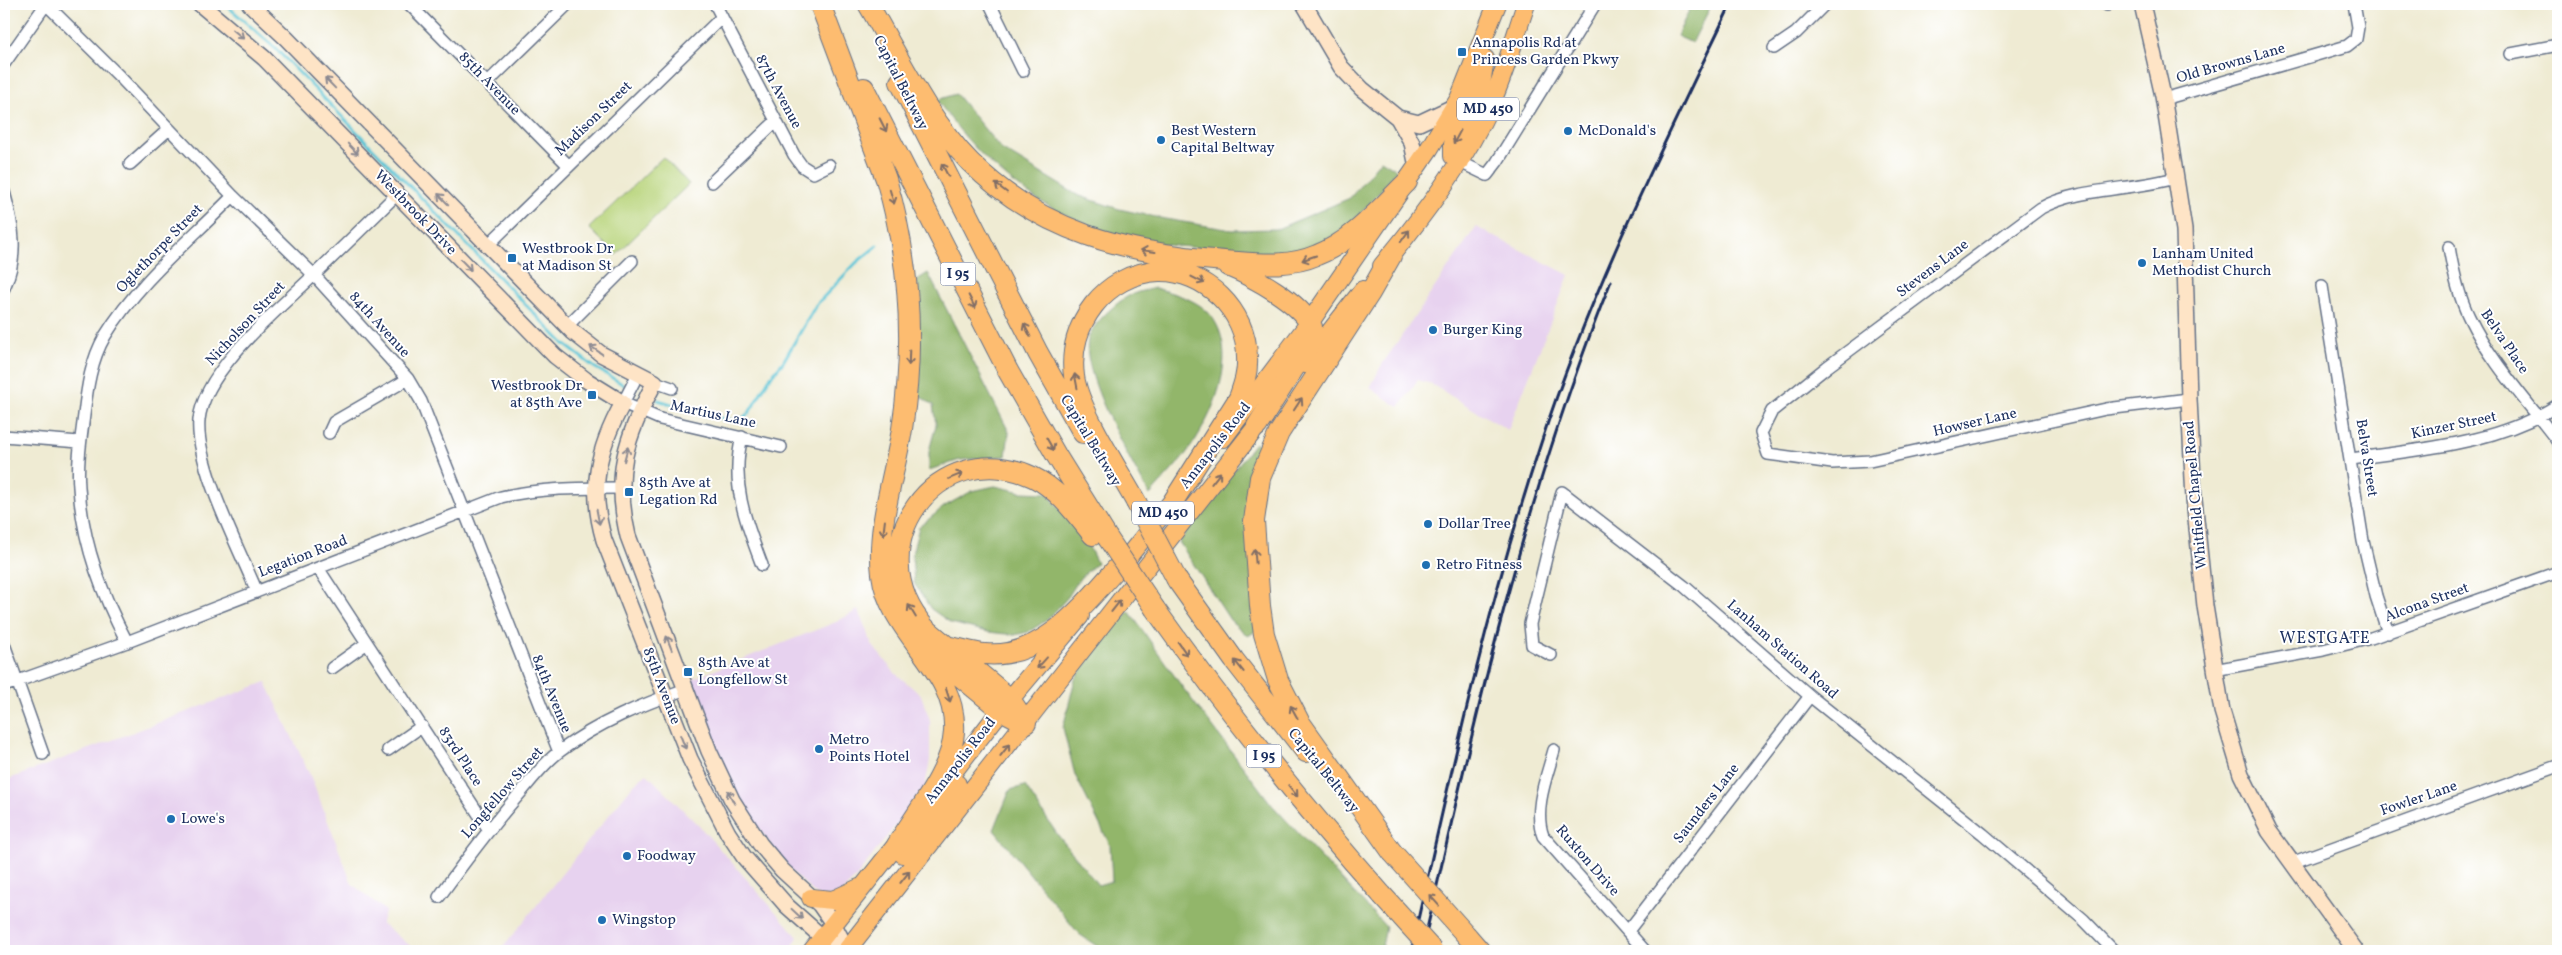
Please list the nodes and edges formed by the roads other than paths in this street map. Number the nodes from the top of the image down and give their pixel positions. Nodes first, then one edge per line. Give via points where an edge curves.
1 (46, 4) edge
2 (200, 4) edge
3 (250, 4) edge
4 (409, 4) edge
5 (568, 4) edge
6 (715, 4) edge
7 (821, 4) edge
8 (860, 4) edge
9 (868, 4) edge
10 (990, 4) edge
11 (1304, 4) edge
12 (1497, 4) edge
13 (1526, 4) edge
14 (1595, 4) edge
15 (1825, 4) edge
16 (2142, 4) edge
17 (2354, 4) edge
18 (722, 17) junction
19 (1490, 24) junction
20 (2558, 47) edge
21 (1774, 48) dead end
22 (2511, 54) dead end
23 (4, 64) edge
24 (1023, 71) dead end
25 (488, 82) junction
26 (2164, 99) junction
27 (1455, 106) junction
28 (1398, 118) junction
29 (776, 122) junction
30 (170, 129) junction
31 (1460, 162) junction
32 (130, 164) dead end
33 (568, 165) junction
34 (829, 165) dead end
35 (1412, 174) junction
36 (2176, 178) junction
37 (712, 182) dead end
38 (4, 192) edge
39 (396, 194) junction
40 (233, 196) junction
41 (488, 245) junction
42 (8, 246) edge
43 (2448, 247) dead end
44 (1391, 256) junction
45 (1212, 260) junction
46 (632, 262) dead end
47 (314, 275) junction
48 (2322, 286) dead end
49 (4, 288) edge
50 (1310, 322) junction
51 (567, 326) junction
52 (638, 374) junction
53 (408, 379) junction
54 (655, 382) junction
55 (672, 388) dead end
56 (2189, 400) junction
57 (623, 404) junction
58 (2558, 405) edge
59 (639, 411) junction
60 (2539, 416) junction
61 (1257, 426) junction
62 (329, 433) dead end
63 (4, 436) edge
64 (742, 437) junction
65 (79, 442) junction
66 (2558, 442) edge
67 (781, 447) dead end
68 (1768, 454) joint
69 (2351, 459) junction
70 (595, 488) junction
71 (620, 488) junction
72 (1174, 500) junction
73 (1133, 505) junction
74 (464, 510) junction
75 (1104, 541) junction
76 (1128, 556) junction
77 (762, 565) dead end
78 (318, 568) junction
79 (2558, 572) edge
80 (257, 592) junction
81 (2388, 633) junction
82 (914, 639) junction
83 (127, 642) junction
84 (368, 643) junction
85 (4, 644) edge
86 (946, 645) junction
87 (1551, 654) dead end
88 (332, 668) dead end
89 (2214, 670) junction
90 (17, 681) junction
91 (4, 686) edge
92 (686, 689) junction
93 (664, 696) junction
94 (1810, 696) junction
95 (1006, 705) junction
96 (1026, 723) junction
97 (422, 726) junction
98 (982, 734) junction
99 (388, 750) dead end
100 (1554, 750) dead end
101 (559, 752) junction
102 (43, 754) dead end
103 (2558, 766) edge
104 (488, 830) junction
105 (756, 839) junction
106 (896, 845) junction
107 (1392, 852) junction
108 (2291, 863) junction
109 (866, 884) junction
110 (772, 889) junction
111 (439, 897) dead end
112 (811, 898) junction
113 (834, 924) junction
114 (1628, 931) junction
115 (1473, 944) edge
116 (817, 945) edge
117 (848, 951) edge
118 (1432, 951) edge
119 (1645, 951) edge
120 (2114, 951) edge
121 (2356, 951) edge

1 - 23 street
1 - 30 street, 84th Avenue
2 -> 39 street, Westbrook Drive via 264,58
41 -> 3 street, Westbrook Drive
4 - 25 street, 85th Avenue
5 - 25 street
6 - 18 street, 87th Avenue
7 -> 75 highway, I 95 via 1008,371
7 -> 82 highway via 886,179 905,268 909,305 909,375 881,553 886,594
73 -> 8 highway, Capital Beltway / I 95 via 1084,434 1038,353
45 -> 9 highway via 1134,250 1103,242 1048,219 1020,203 992,182 951,140
10 - 24 street
11 - 28 street via 1341,66 1362,89
12 - 19 main road, Annapolis Road / MD 450
13 - 31 main road, Annapolis Road / MD 450 via 1492,100
14 - 31 street via 1487,175
15 - 21 street
16 - 26 street, Whitfield Chapel Road
17 - 26 street, Old Browns Lane via 2358,27 2356,39 2348,46
18 - 29 street, 87th Avenue
18 - 33 street, Madison Street
19 - 27 main road, Annapolis Road / MD 450
19 -> 31 main road via 1482,78 1453,144 1453,156
20 - 22 street
25 - 33 street, 85th Avenue
26 - 36 street, Whitfield Chapel Road
27 - 28 street via 1419,123
27 - 35 main road, Annapolis Road / MD 450
28 - 35 street via 1412,142
29 - 34 street, 87th Avenue via 802,166 813,173
29 - 37 street
30 - 32 street
30 - 40 street, 84th Avenue
44 -> 31 main road, Annapolis Road / MD 450
33 - 41 street, Madison Street
35 -> 45 highway via 1352,235 1318,255 1284,264
35 - 50 main road, Annapolis Road / MD 450
36 - 56 street, Whitfield Chapel Road via 2186,255
36 - 68 street, Stevens Lane via 2076,195 2041,208 1826,367 1772,411 1761,433
38 - 42 street via 12,218
39 - 47 street, Nicholson Street
39 -> 57 street, Westbrook Drive via 556,356
40 - 47 street, 84th Avenue
40 - 65 street, Oglethorpe Street via 136,292 104,337 88,382
41 - 51 street, Westbrook Drive
42 - 49 street via 9,273
43 - 60 street, Belva Place via 2460,295 2474,327
44 - 61 main road, Annapolis Road / MD 450
107 -> 44 highway via 1299,721 1278,680 1264,634 1254,521 1260,478 1279,433
45 - 50 highway via 1269,287
46 - 51 street
47 - 53 street, 84th Avenue
47 - 80 street, Nicholson Street via 222,369 208,393 199,421 209,475
48 - 69 street, Belva Street
50 - 61 highway via 1313,334 1310,344
50 - 72 main road, Annapolis Road / MD 450
52 -> 51 street, Westbrook Drive via 601,354
52 - 54 street, Westbrook Drive
52 - 57 street, 85th Avenue
53 - 62 street via 334,422
53 - 74 street, 84th Avenue via 422,401
54 - 55 street, Westbrook Drive
54 - 59 street, 85th Avenue
56 - 68 street, Howser Lane via 2106,408 1870,460 1832,463
56 - 89 street, Whitfield Chapel Road via 2194,499
57 - 59 street, Westbrook Drive
57 - 70 street, 85th Avenue via 611,424 602,450
58 - 60 street, Kinzer Street
59 - 64 street, Martius Lane via 706,431
71 -> 59 street, 85th Avenue via 625,457
60 - 66 street, Belva Place
60 - 69 street, Kinzer Street via 2511,429 2472,440
96 -> 61 main road, Annapolis Road / MD 450
63 - 65 street
64 - 67 street, Martius Lane
64 - 77 street via 737,463 738,487 748,529
65 - 83 street, Oglethorpe Street via 79,486 88,542 96,570
69 - 81 street, Belva Street via 2367,562
70 - 71 street, Legation Road
70 - 74 street, Legation Road via 530,492 501,497
70 -> 93 street, 85th Avenue via 604,540
92 -> 71 street, 85th Avenue via 628,536
73 -> 72 highway via 1083,405 1074,377 1074,354 1080,328 1097,299 1128,278 1159,271 1193,277 1220,294 1239,322 1248,355 1239,398
72 - 76 main road, Annapolis Road / MD 450
107 -> 73 highway, Capital Beltway / I 95, bridge via 1345,800 1234,660 1177,580
74 - 78 street, Legation Road
74 - 101 street, 84th Avenue
86 -> 75 highway via 915,617 907,602 898,569 904,528 924,496 938,484 974,469 1015,470 1035,478 1055,492
75 -> 118 highway, I 95, bridge via 1262,754
76 - 86 highway via 1060,627 1034,646 1016,652 985,654
76 -> 95 main road, Annapolis Road / MD 450
78 - 80 street, Legation Road
78 - 84 street, 83rd Place
79 - 81 street, Alcona Street
80 - 83 street, Legation Road
81 - 89 street, Alcona Street via 2345,645
82 - 95 highway
82 -> 106 highway via 947,692 954,732 950,758
83 - 90 street, Legation Road
84 - 88 street
84 - 97 street, 83rd Place
85 - 90 street
86 - 95 highway
87 - 94 street, Lanham Station Road via 1532,645 1530,624 1562,492 1684,586
89 - 108 street, Whitfield Chapel Road via 2222,711 2242,774 2269,831
90 - 91 street, Legation Road
90 - 102 street
92 - 93 street, Longfellow Street
105 -> 92 street, 85th Avenue via 721,778
93 - 101 street, Longfellow Street via 613,718
93 -> 110 street, 85th Avenue via 716,812 744,857
94 - 114 street, Saunders Lane
94 - 120 street, Lanham Station Road via 1986,836 2084,920
95 - 96 highway
95 - 98 main road, Annapolis Road / MD 450
117 -> 96 main road, Annapolis Road / MD 450
97 - 99 street, 83rd Place
97 - 104 street, 83rd Place
98 - 106 main road, Annapolis Road / MD 450
98 - 117 main road via 982,749 845,927
100 - 114 street, Ruxton Drive via 1540,805 1539,821 1543,836
101 - 104 street, Longfellow Street
103 - 108 street, Fowler Lane
104 - 111 street, Longfellow Street
105 - 110 street via 778,879
105 - 112 street, 85th Avenue
106 - 109 main road, Annapolis Road / MD 450
115 -> 107 highway, Capital Beltway / I 95, bridge
108 - 121 street, Whitfield Chapel Road
109 - 112 main road via 833,900
109 - 113 main road, Annapolis Road / MD 450
110 -> 116 street, 85th Avenue
112 - 113 street, 85th Avenue
113 - 116 main road, Annapolis Road / MD 450
113 - 117 street, 85th Avenue
114 - 119 street, Ruxton Drive
116 - 117 street, 85th Avenue

